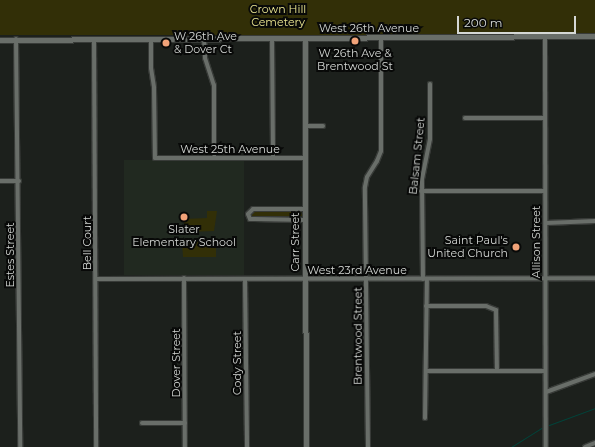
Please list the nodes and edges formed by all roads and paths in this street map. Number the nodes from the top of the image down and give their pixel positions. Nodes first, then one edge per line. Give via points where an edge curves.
1 (595, 36) edge
2 (381, 37) junction
3 (545, 37) junction
4 (204, 38) junction
5 (272, 38) junction
6 (305, 38) junction
7 (16, 39) junction
8 (94, 39) junction
9 (151, 39) junction
10 (0, 40) edge
11 (430, 84) dead end
12 (465, 118) dead end
13 (545, 118) junction
14 (306, 126) junction
15 (323, 126) dead end
16 (214, 158) junction
17 (273, 158) junction
18 (306, 158) junction
19 (0, 181) edge
20 (19, 181) junction
21 (421, 191) junction
22 (545, 191) junction
23 (305, 209) junction
24 (305, 220) junction
25 (595, 220) edge
26 (546, 223) junction
27 (184, 278) junction
28 (367, 278) junction
29 (545, 278) junction
30 (595, 278) edge
31 (96, 279) junction
32 (245, 279) junction
33 (305, 279) junction
34 (425, 279) junction
35 (426, 306) junction
36 (426, 371) junction
37 (497, 371) junction
38 (546, 371) junction
39 (595, 374) edge
40 (546, 392) junction
41 (425, 418) dead end
42 (142, 422) dead end
43 (185, 423) junction
44 (595, 442) edge
45 (20, 447) edge
46 (96, 447) edge
47 (185, 447) edge
48 (246, 447) edge
49 (306, 447) edge
50 (368, 447) edge
51 (546, 447) edge
52 (585, 447) edge

1 - 3 street, West 26th Avenue
2 - 3 street, West 26th Avenue
2 - 6 street, West 26th Avenue
2 - 28 street, Brentwood Street via 381,151 367,177 365,187
3 - 13 street, Allison Street
4 - 5 street, West 26th Avenue
4 - 9 street, West 26th Avenue
4 - 16 street via 205,58 214,85
5 - 6 street, West 26th Avenue
5 - 17 street
6 - 14 street, Carr Street
7 - 8 street, West 26th Avenue
7 - 10 street, West 26th Avenue
7 - 20 street, Estes Street
8 - 9 street, West 26th Avenue
8 - 31 street, Bell Court
9 - 16 street, West 25th Avenue via 155,158
11 - 21 street, Balsam Street via 430,139 422,171
12 - 13 street
13 - 22 street, Allison Street
14 - 15 street
14 - 18 street, Carr Street
16 - 17 street, West 25th Avenue
17 - 18 street, West 25th Avenue
18 - 23 street, Carr Street
19 - 20 street
20 - 45 street, Estes Street
21 - 22 street
21 - 34 street, Balsam Street
22 - 26 street, Allison Street
23 - 24 street, Carr Street
23 - 24 street via 253,209 248,214 250,219
24 - 33 street, Carr Street
25 - 26 street
26 - 29 street, Allison Street
27 - 31 street, West 23rd Avenue
27 - 32 street, West 23rd Avenue
27 - 43 street, Dover Street
28 - 33 street, West 23rd Avenue
28 - 34 street, West 23rd Avenue
28 - 50 street, Brentwood Street
29 - 30 street, West 23rd Avenue
29 - 34 street, West 23rd Avenue
29 - 38 street, Allison Street
31 - 46 street, Bell Court
32 - 33 street, West 23rd Avenue
32 - 48 street, Cody Street
33 - 49 street, Carr Street
34 - 35 street, Balsam Street
35 - 36 street, Balsam Street
35 - 37 street via 490,306 496,310
36 - 37 street
36 - 41 street, Balsam Street
37 - 38 street
38 - 40 street, Allison Street
39 - 40 street
40 - 51 street, Allison Street
42 - 43 street
43 - 47 street, Dover Street
44 - 52 street

